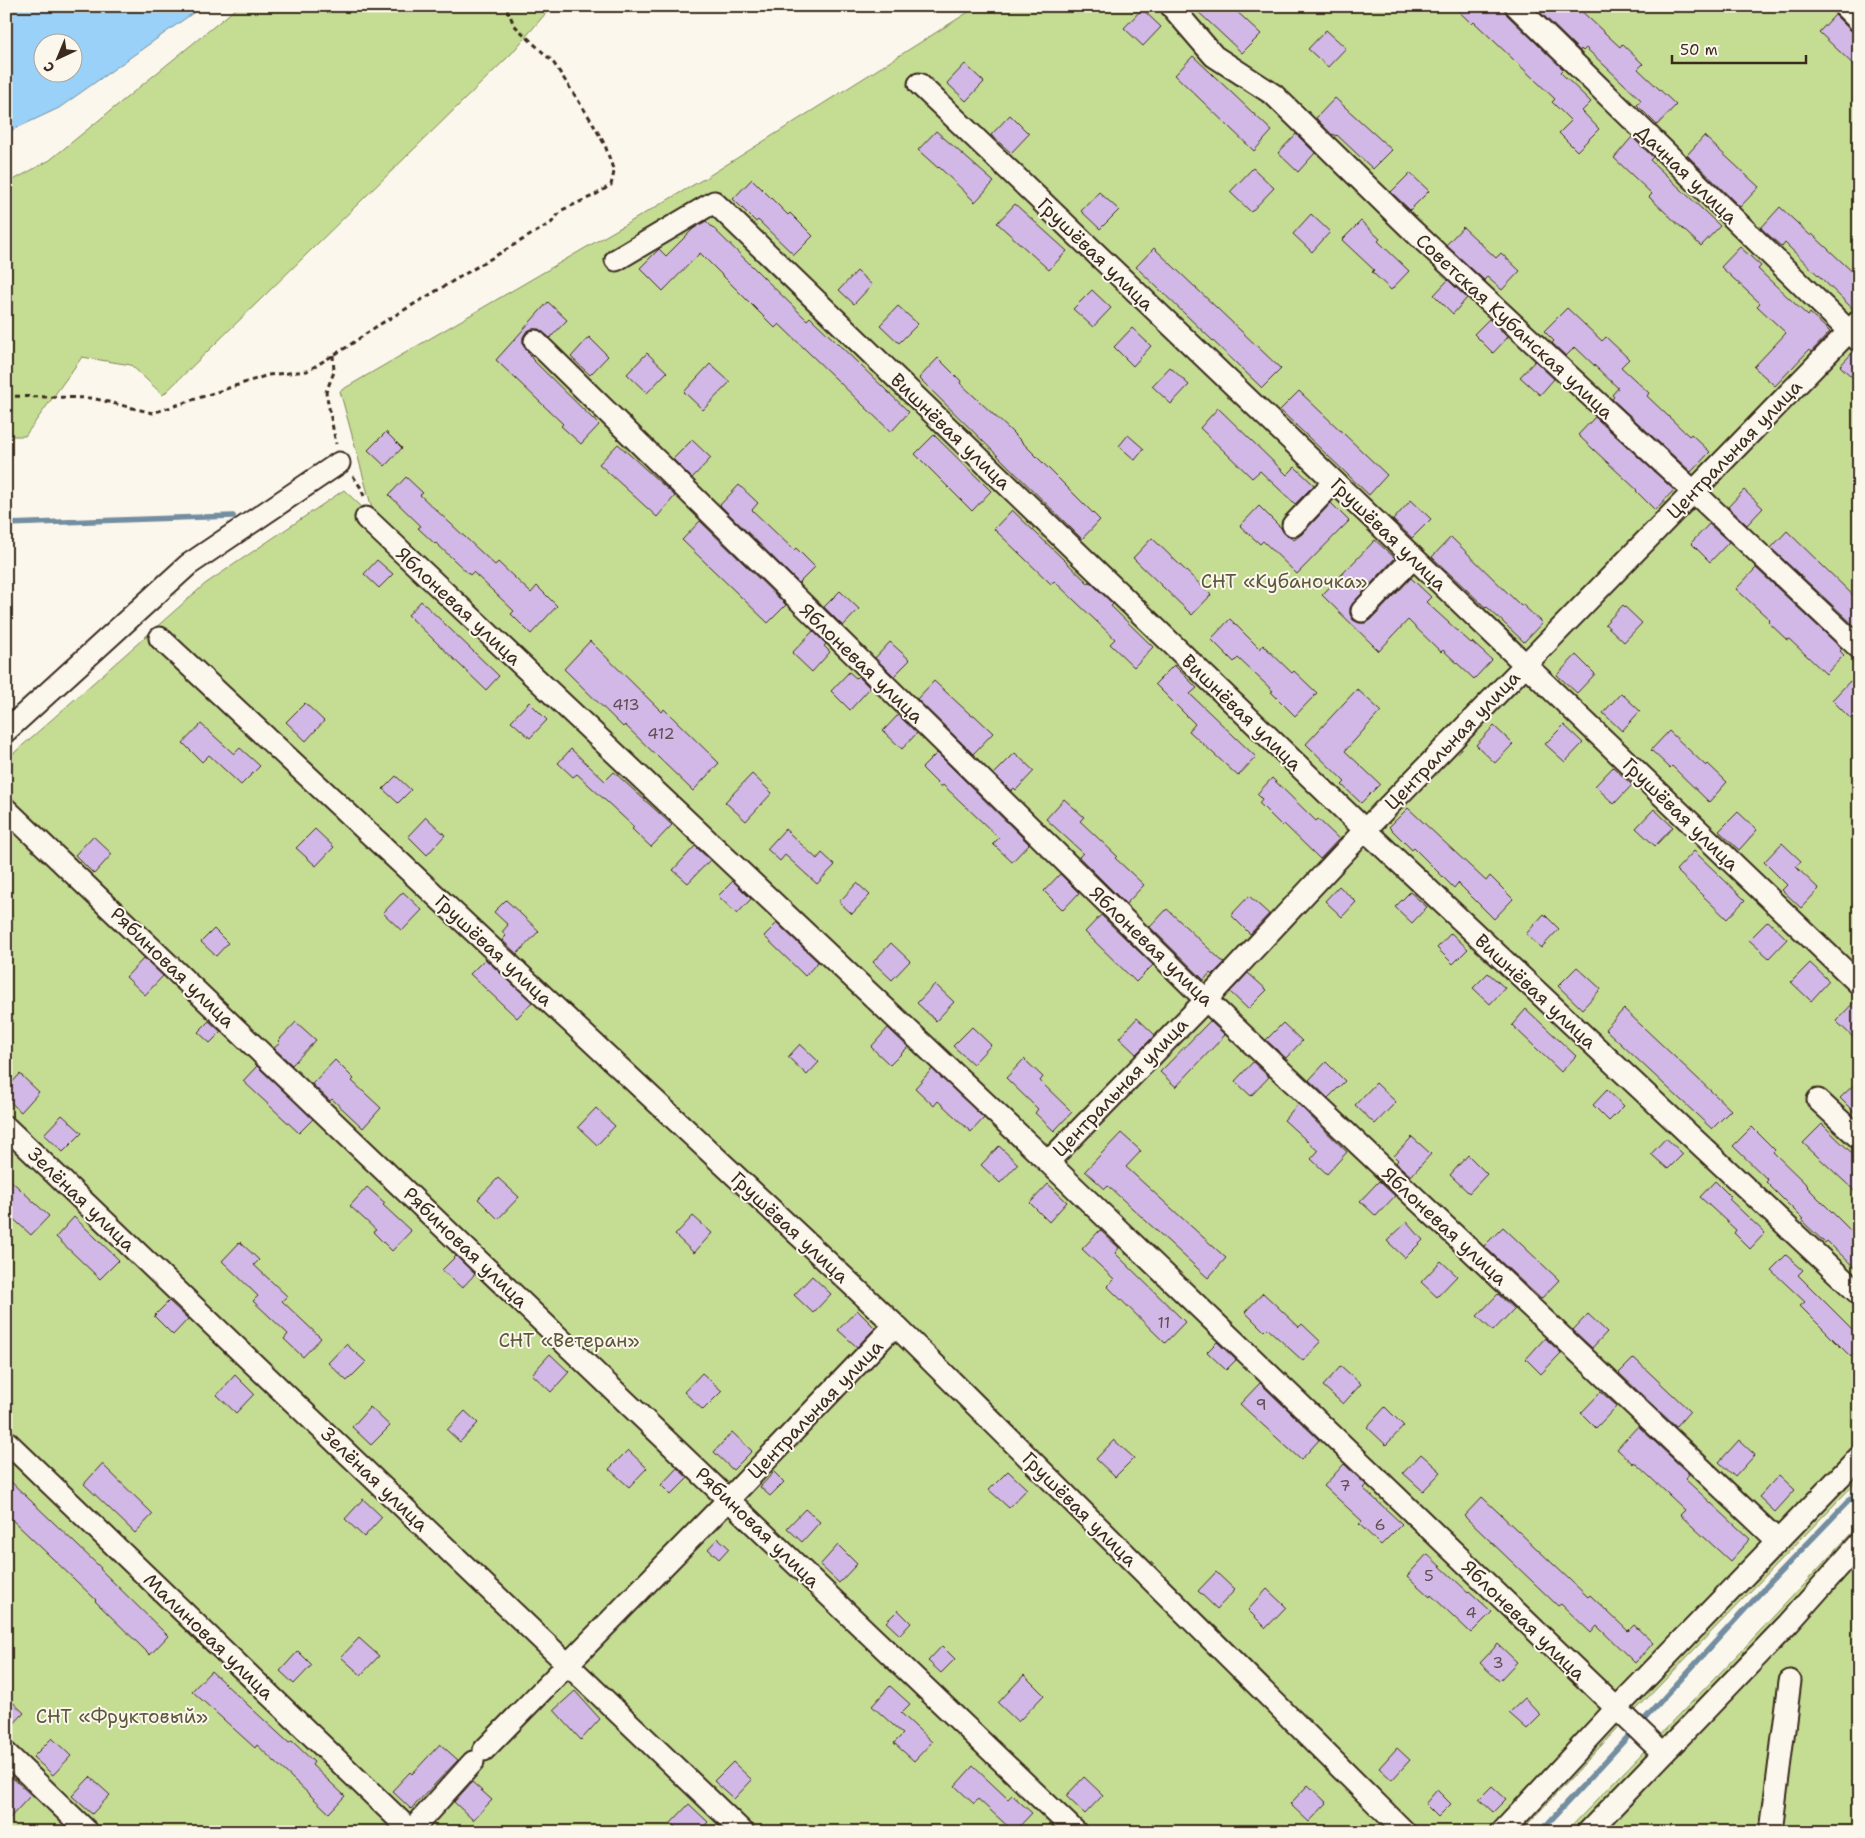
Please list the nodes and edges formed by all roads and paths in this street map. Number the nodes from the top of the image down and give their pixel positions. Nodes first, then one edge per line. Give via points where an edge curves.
1 (506, 6) edge
2 (1171, 6) edge
3 (1516, 6) edge
4 (1844, 6) edge
5 (1859, 21) edge
6 (919, 84) dead end
7 (616, 260) dead end
8 (1855, 331) edge
9 (535, 341) dead end
10 (333, 355) junction
11 (6, 396) edge
12 (339, 464) junction
13 (1334, 482) junction
14 (1693, 491) junction
15 (366, 518) joint
16 (1293, 525) dead end
17 (1413, 558) junction
18 (1362, 611) dead end
19 (160, 638) dead end
20 (1859, 648) edge
21 (1525, 664) junction
22 (6, 731) edge
23 (6, 809) edge
24 (1365, 830) junction
25 (1859, 984) edge
26 (1206, 1000) junction
27 (1818, 1100) dead end
28 (6, 1127) edge
29 (1859, 1138) edge
30 (1048, 1162) junction
31 (1859, 1294) edge
32 (895, 1325) junction
33 (6, 1441) edge
34 (6, 1450) edge
35 (1859, 1457) edge
36 (729, 1499) junction
37 (1778, 1541) junction
38 (1859, 1544) edge
39 (568, 1664) junction
40 (1790, 1681) dead end
41 (1616, 1709) junction
42 (6, 1753) edge
43 (1663, 1754) junction
44 (409, 1831) edge
45 (88, 1832) edge
46 (743, 1832) edge
47 (1076, 1832) edge
48 (1405, 1832) edge
49 (1502, 1832) edge
50 (1588, 1832) edge
51 (1771, 1832) edge

1 - 10 path via 514,25 553,62 589,117 614,172 611,185 562,210 551,223
2 - 14 street, Советская Кубанская улица via 1214,56 1274,95 1412,230
3 - 8 street, Дачная улица
4 - 5 street
6 - 13 street, Грушёвая улица
7 - 24 street, Вишнёвая улица via 714,202
8 - 14 street, Центральная улица
9 - 26 street, Яблоневая улица
10 - 11 path via 307,371 268,375 154,413 92,398
10 - 12 path via 334,372 326,392
12 - 15 path via 350,471 361,488 367,504
12 - 22 street via 188,565
13 - 16 street
13 - 17 street, Грушёвая улица
14 - 20 street, Советская Кубанская улица
14 - 21 street, Центральная улица
15 - 30 street, Яблоневая улица
17 - 18 street
17 - 21 street, Грушёвая улица
19 - 32 street, Грушёвая улица
21 - 24 street, Центральная улица
21 - 25 street, Грушёвая улица
23 - 36 street, Рябиновая улица
24 - 26 street, Центральная улица
24 - 31 street, Вишнёвая улица
26 - 30 street, Центральная улица
26 - 37 street, Яблоневая улица
27 - 29 street
28 - 39 street, Зелёная улица
30 - 41 street, Яблоневая улица
32 - 36 street, Центральная улица
32 - 48 street, Грушёвая улица
33 - 44 street, Малиновая улица
34 - 44 street
35 - 37 street
36 - 39 street, Центральная улица
36 - 47 street, Рябиновая улица
37 - 41 street
38 - 43 street via 1788,1624
39 - 44 street, Центральная улица
39 - 46 street, Зелёная улица
40 - 51 street
41 - 43 street, Яблоневая улица
41 - 49 street
42 - 45 street
43 - 50 street

